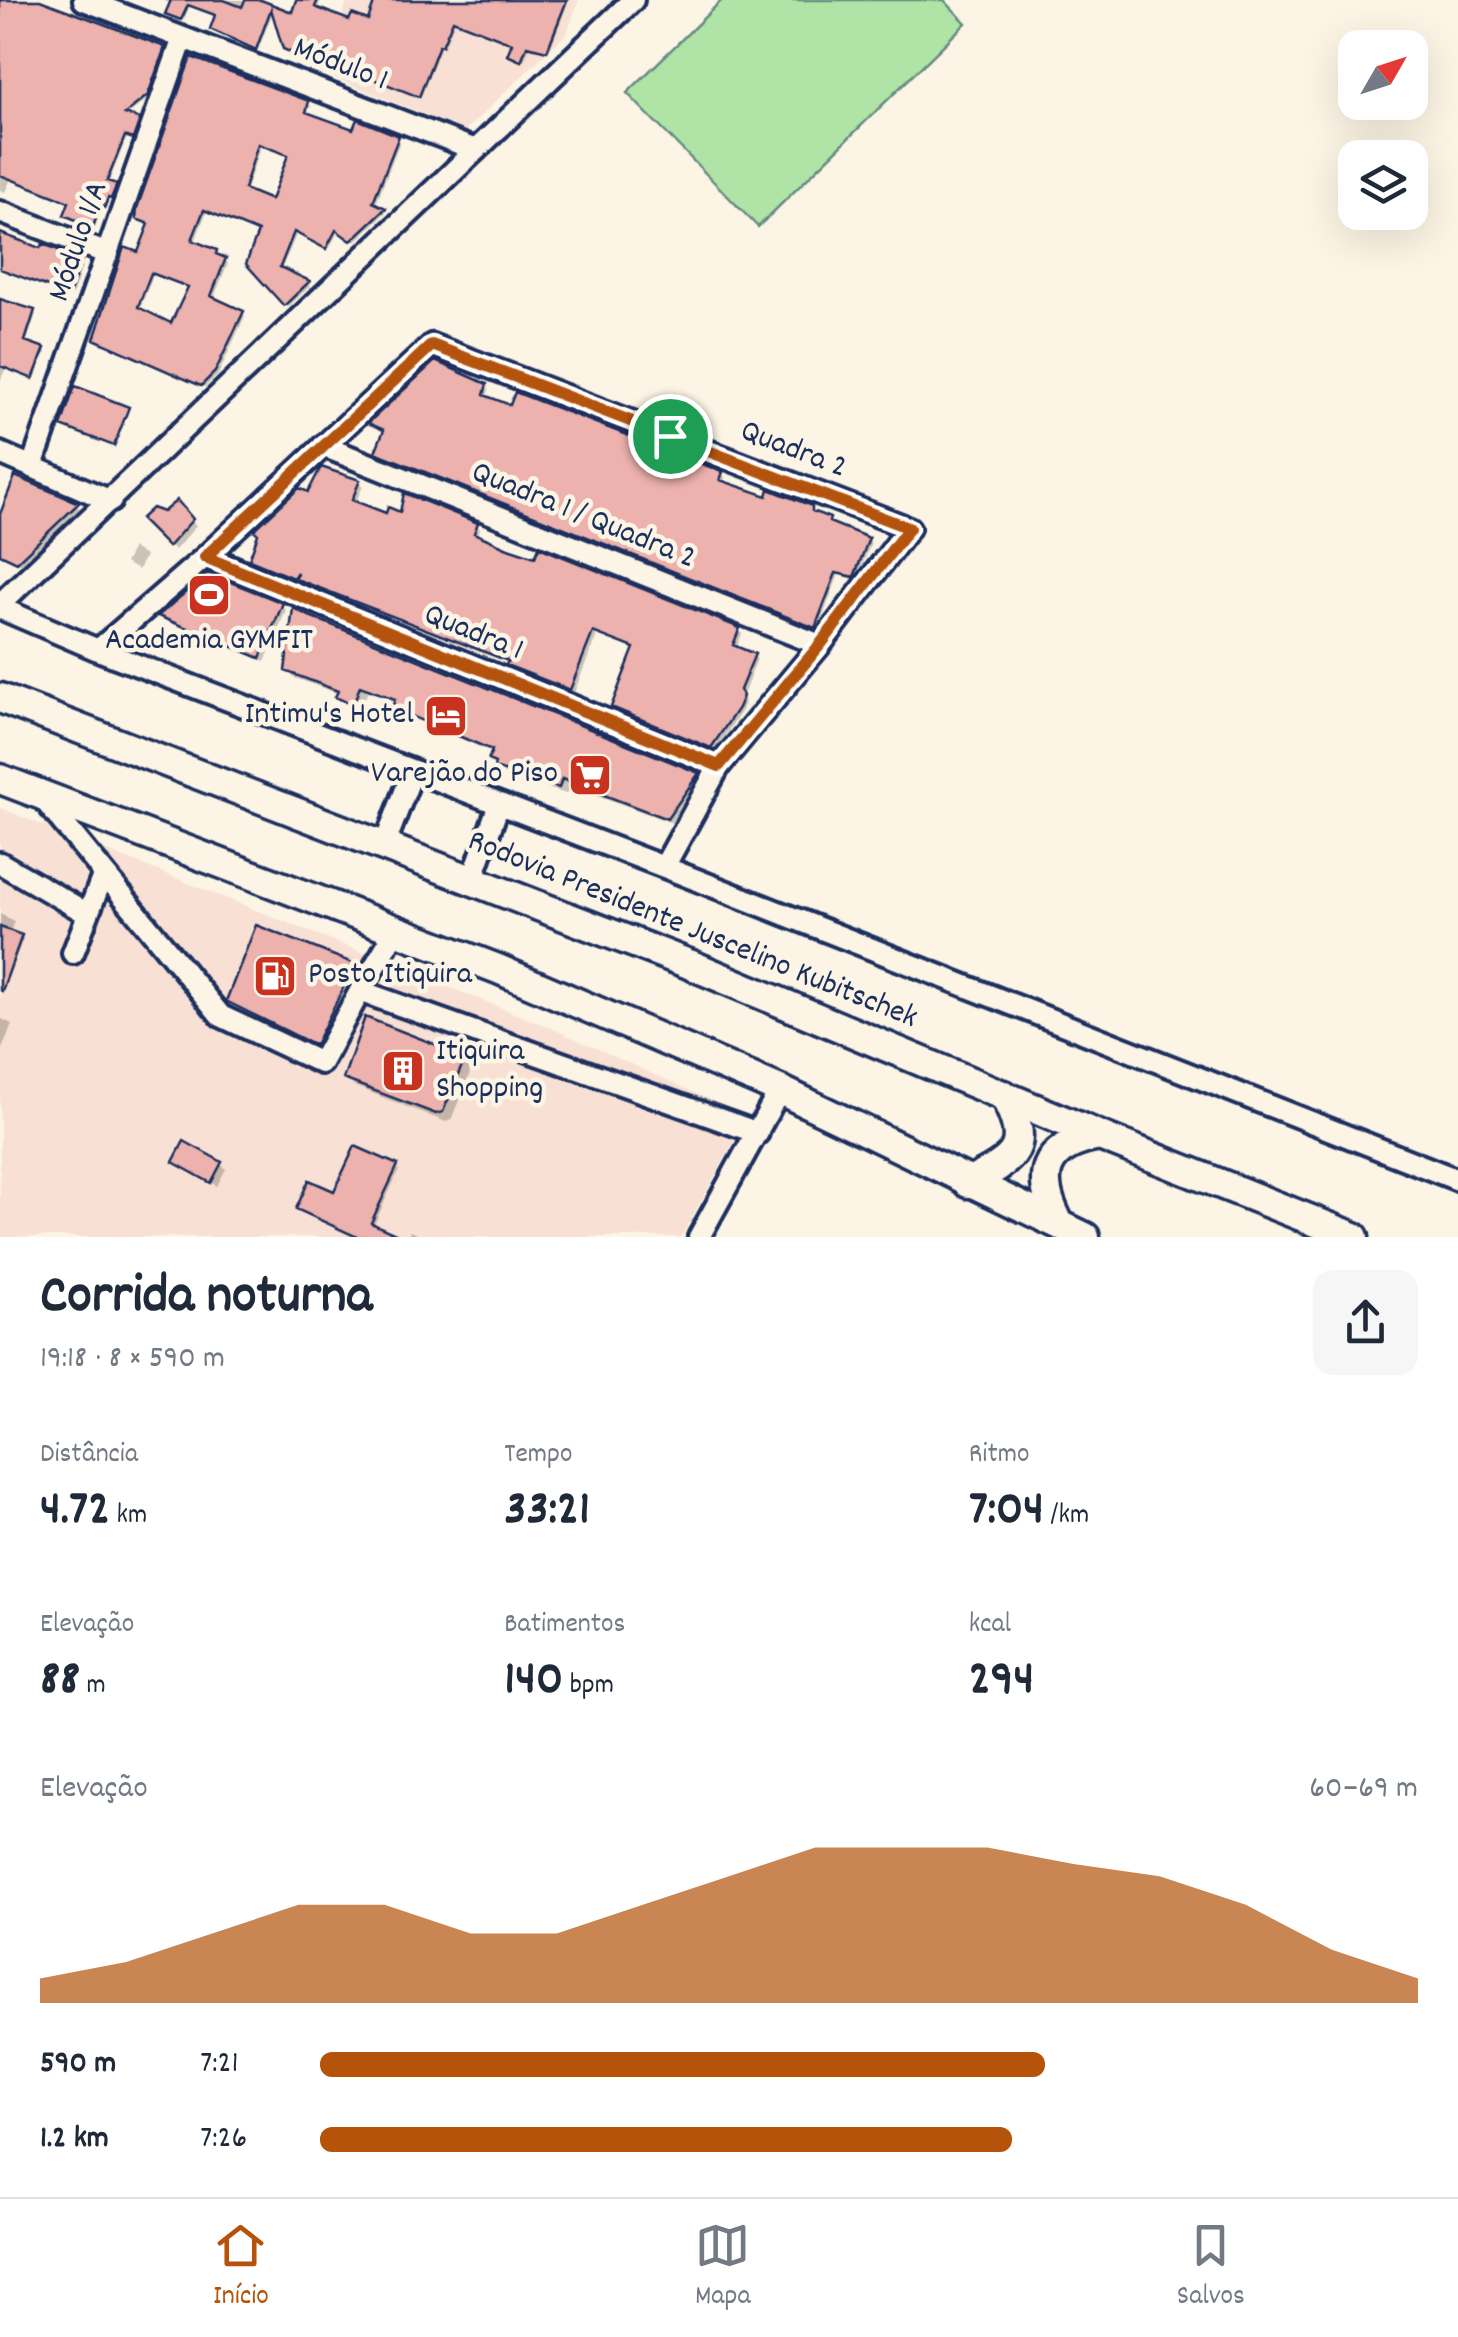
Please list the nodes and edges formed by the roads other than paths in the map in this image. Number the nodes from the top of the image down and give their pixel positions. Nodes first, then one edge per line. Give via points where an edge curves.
1 (84, 0) edge
2 (633, 0) edge
3 (183, 38) junction
4 (476, 150) junction
5 (0, 212) edge
6 (108, 254) junction
7 (324, 446) junction
8 (0, 453) edge
9 (32, 466) junction
10 (111, 501) junction
11 (205, 557) junction
12 (0, 606) edge
13 (820, 645) junction
14 (98, 650) junction
15 (0, 698) edge
16 (719, 766) junction
17 (413, 770) junction
18 (0, 779) edge
19 (40, 794) junction
20 (499, 804) junction
21 (384, 846) junction
22 (0, 863) edge
23 (664, 867) junction
24 (104, 873) junction
25 (472, 880) junction
26 (88, 914) junction
27 (396, 930) junction
28 (74, 953) dead end
29 (360, 991) junction
30 (780, 1090) junction
31 (1004, 1095) junction
32 (758, 1133) junction
33 (1100, 1136) junction
34 (1458, 1180) edge
35 (968, 1183) junction
36 (1073, 1231) edge
37 (699, 1237) edge
38 (1354, 1237) edge

1 - 3 street, Módulo 1
2 - 4 street
3 - 4 street, Módulo 1
3 - 6 street, Módulo 1/A
4 - 10 street
5 - 6 street
6 - 9 street, Módulo 1/A
7 - 11 street
7 - 13 street, Quadra 1 / Quadra 2
7 - 13 street, Quadra 2 via 432,345 909,528
8 - 9 street
9 - 10 street
10 - 12 street
11 - 14 street
11 - 16 street, Quadra 1
12 - 14 street
13 - 16 street
14 - 17 street
15 - 21 highway, Rodovia Presidente Juscelino Kubitschek
16 - 23 street
17 - 20 street
17 - 21 street
18 - 19 highway
19 - 24 street
19 - 27 highway
20 - 23 street
20 - 25 street
21 - 25 highway, Rodovia Presidente Juscelino Kubitschek
22 - 26 street
23 - 34 street
24 - 26 street
24 - 29 street via 221,1016 321,1063
25 - 31 highway, Rodovia Presidente Juscelino Kubitschek
26 - 28 street
27 - 29 street
27 - 30 highway
29 - 32 street
30 - 32 street
30 - 35 highway
31 - 33 highway, Rodovia Presidente Juscelino Kubitschek
31 - 35 highway via 1018,1120 1013,1156
32 - 37 street
33 - 36 highway via 1078,1140 1050,1159 1045,1172 1048,1202
33 - 38 highway, Rodovia Presidente Juscelino Kubitschek
35 - 36 highway

